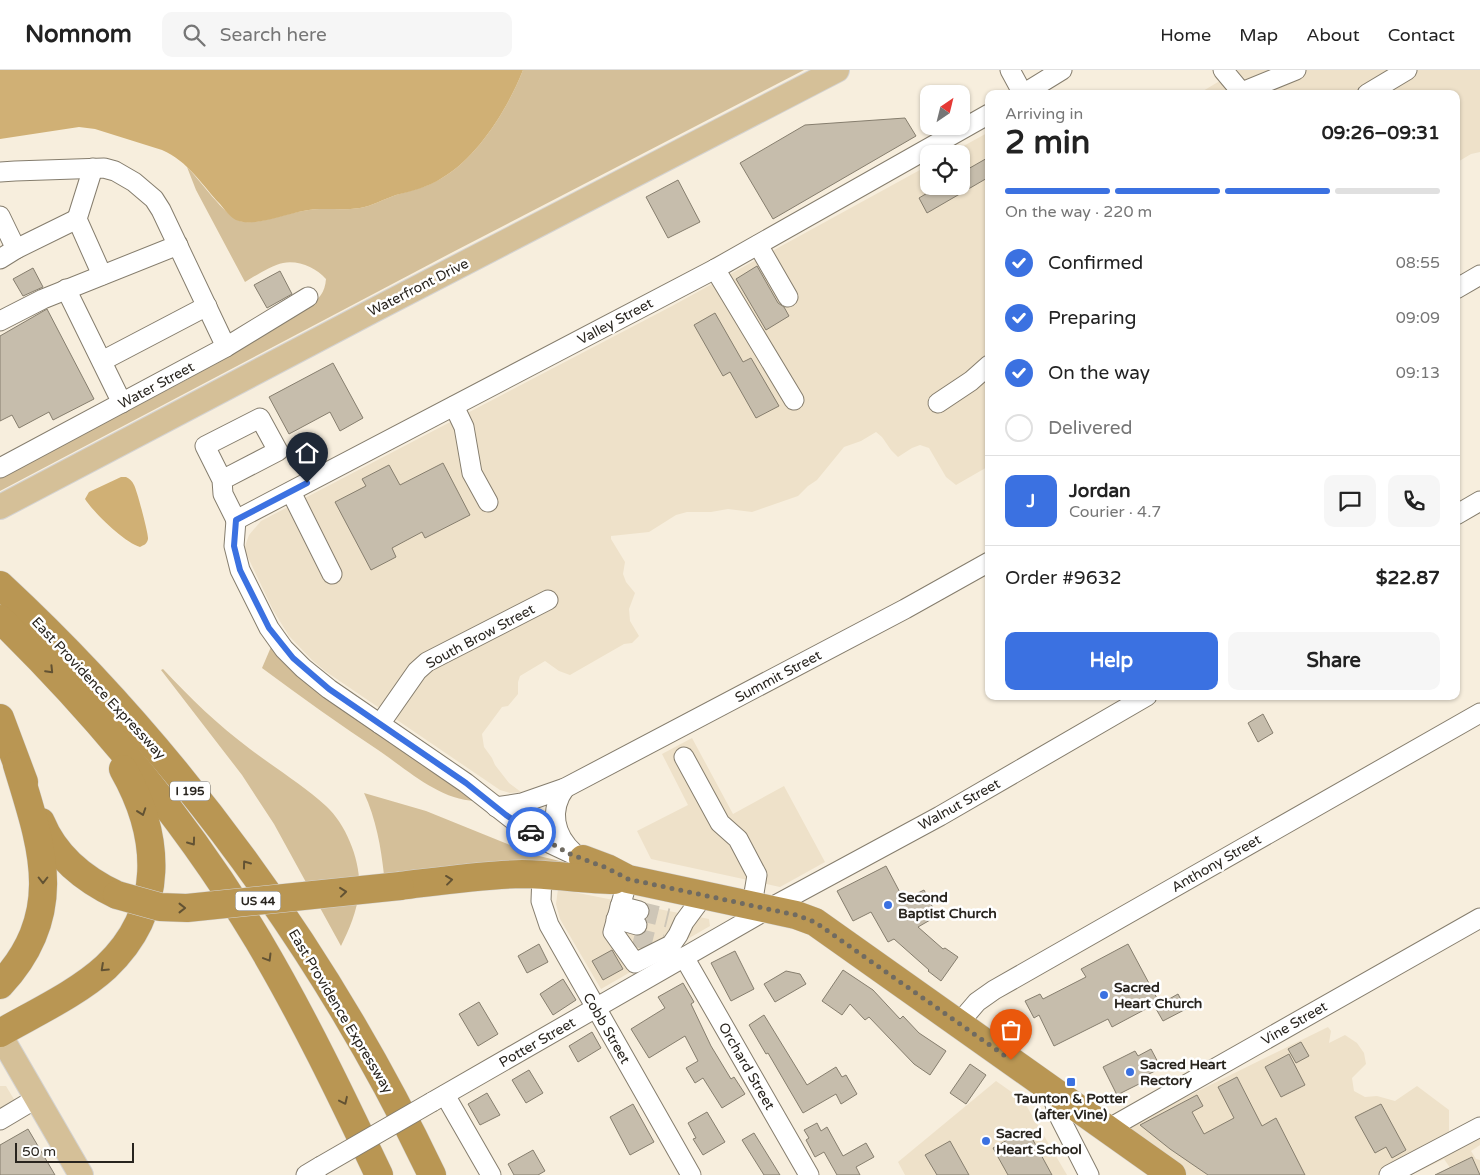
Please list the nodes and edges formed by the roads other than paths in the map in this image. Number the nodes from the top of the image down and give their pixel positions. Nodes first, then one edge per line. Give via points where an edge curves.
1 (838, 70) edge
2 (1010, 70) edge
3 (1062, 70) edge
4 (1223, 70) edge
5 (1296, 70) edge
6 (1407, 70) edge
7 (1021, 90) edge
8 (1030, 90) edge
9 (1240, 90) edge
10 (1250, 90) edge
11 (1374, 90) edge
12 (985, 116) edge
13 (93, 168) junction
14 (0, 172) edge
15 (0, 216) edge
16 (77, 219) junction
17 (178, 245) junction
18 (758, 245) junction
19 (8, 254) edge
20 (714, 269) junction
21 (102, 275) junction
22 (1480, 275) edge
23 (1460, 287) edge
24 (66, 289) junction
25 (308, 297) dead end
26 (788, 297) dead end
27 (207, 306) junction
28 (0, 321) edge
29 (226, 347) junction
30 (102, 361) junction
31 (985, 368) edge
32 (794, 400) dead end
33 (122, 403) junction
34 (938, 403) dead end
35 (454, 406) junction
36 (0, 468) edge
37 (222, 480) dead end
38 (291, 492) junction
39 (1480, 501) edge
40 (488, 502) dead end
41 (0, 507) edge
42 (1460, 513) edge
43 (236, 520) junction
44 (985, 564) edge
45 (332, 574) dead end
46 (0, 586) edge
47 (548, 600) dead end
48 (0, 619) edge
49 (38, 640) junction
50 (73, 695) junction
51 (1140, 700) edge
52 (1480, 713) edge
53 (0, 718) edge
54 (380, 724) junction
55 (684, 756) dead end
56 (17, 765) junction
57 (565, 788) junction
58 (496, 807) junction
59 (583, 859) junction
60 (542, 875) junction
61 (628, 879) junction
62 (704, 895) junction
63 (760, 907) junction
64 (1480, 918) edge
65 (616, 919) junction
66 (674, 939) junction
67 (6, 978) edge
68 (596, 1008) junction
69 (959, 1023) junction
70 (0, 1034) edge
71 (1048, 1086) junction
72 (37, 1098) junction
73 (438, 1099) junction
74 (0, 1120) edge
75 (1480, 1127) edge
76 (1108, 1129) junction
77 (314, 1171) edge
78 (1168, 1174) edge
79 (81, 1175) edge
80 (379, 1175) edge
81 (432, 1175) edge
82 (491, 1175) edge
83 (691, 1175) edge
84 (809, 1175) edge
85 (1090, 1175) edge
86 (1389, 1175) edge

1 - 41 main road, Waterfront Drive
2 - 7 street
3 - 8 street
4 - 9 street
5 - 10 street
6 - 11 street
12 - 18 street, Valley Street
13 - 14 street
13 - 16 street
13 - 17 street via 115,171 154,199
15 - 19 street
16 - 19 street
16 - 21 street
17 - 21 street
17 - 27 street
18 - 20 street, Valley Street
18 - 26 street
20 - 32 street
20 - 35 street, Valley Street
21 - 24 street
22 - 23 street
24 - 28 street
24 - 30 street
25 - 29 street, Water Street
27 - 29 street
27 - 30 street
29 - 33 street, Water Street
30 - 33 street
31 - 34 street
33 - 36 street, Water Street
35 - 38 street, Valley Street
35 - 40 street via 464,427 472,473
37 - 43 street via 223,494
38 - 43 street, Valley Street
38 - 45 street
39 - 42 street
43 - 54 street via 234,546 237,563 277,639 309,674
44 - 57 street, Summit Street
46 - 49 highway, East Providence Expressway / I 195
47 - 54 street, South Brow Street via 427,662 417,671
48 - 49 highway, East Providence Expressway / I 195
49 -> 50 highway, East Providence Expressway / I 195
81 -> 49 highway, East Providence Expressway / I 195 via 352,1024 276,906 213,819 99,686
50 -> 70 highway via 115,755 141,808 151,845 149,892 132,933 105,967 74,990
50 -> 80 highway, East Providence Expressway / I 195 via 117,744 193,843 234,903 305,1024
51 - 63 street, Walnut Street via 940,816
52 - 69 street, Anthony Street via 994,990 977,1002
53 - 56 highway, US 44
54 - 58 street
55 - 63 street via 720,823 738,839 757,875
56 -> 60 highway, US 44, bridge via 44,829 60,854 104,889 160,907 187,908 488,876
56 -> 67 highway via 39,840 44,889 35,927 25,951
57 - 58 street, Summit Street via 522,803
57 - 59 street via 557,800 555,822 565,843
58 - 59 street via 539,837
59 - 61 highway, US 44
60 - 61 highway, US 44
60 - 68 street, Cobb Street via 541,901 545,916
61 - 62 highway, US 44
61 - 65 street
62 - 63 highway, US 44
62 - 66 street
63 - 66 street, Potter Street
63 - 69 highway, US 44 via 806,918 823,926
64 - 76 street, Vine Street
65 - 65 street via 637,924
65 - 66 street via 635,963
66 - 68 street, Potter Street
66 - 84 street, Orchard Street
68 - 73 street, Potter Street
68 - 83 street, Cobb Street
69 - 71 highway, US 44
70 - 72 main road
71 - 76 highway, US 44
71 - 85 street via 1060,1118
72 - 74 street
72 - 79 main road
73 - 77 street, Potter Street, bridge
73 - 82 street
75 - 86 street
76 - 78 highway, US 44

